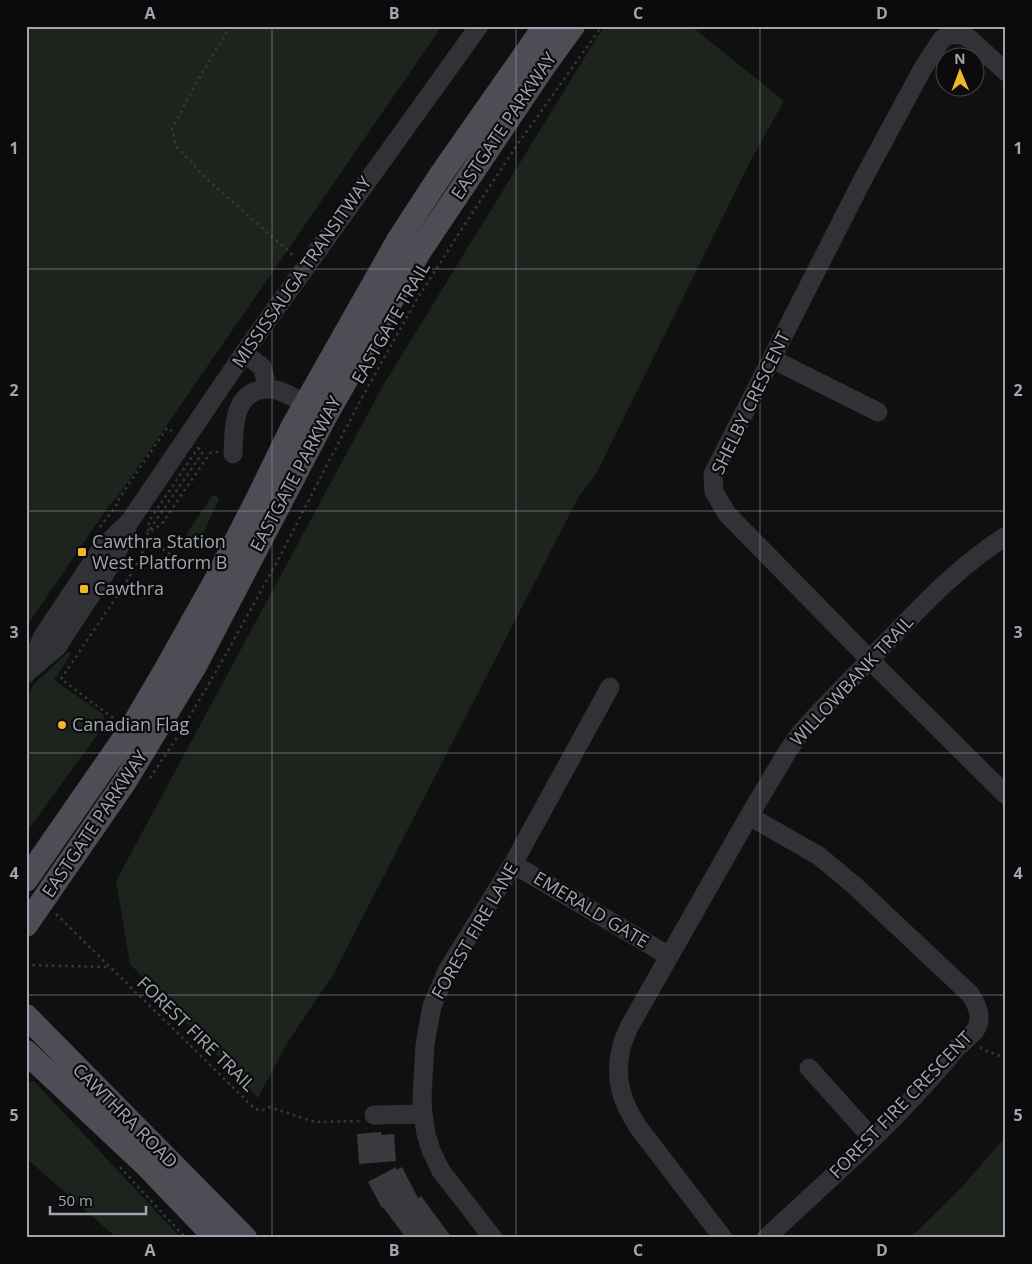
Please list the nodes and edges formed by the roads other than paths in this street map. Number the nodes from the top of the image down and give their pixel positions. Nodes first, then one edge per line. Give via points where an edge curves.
1 (478, 26) edge
2 (545, 26) edge
3 (573, 26) edge
4 (1006, 72) edge
5 (244, 353) junction
6 (772, 358) junction
7 (268, 389) junction
8 (305, 405) junction
9 (878, 412) dead end
10 (326, 415) junction
11 (227, 453) road end
12 (1006, 536) edge
13 (870, 660) junction
14 (27, 673) edge
15 (610, 687) dead end
16 (1004, 790) edge
17 (749, 816) junction
18 (513, 864) junction
19 (26, 880) edge
20 (26, 925) edge
21 (669, 956) junction
22 (26, 1016) edge
23 (26, 1052) edge
24 (809, 1068) dead end
25 (423, 1114) junction
26 (367, 1118) road end
27 (872, 1138) junction
28 (216, 1238) edge
29 (245, 1238) edge
30 (493, 1238) edge
31 (723, 1238) edge
32 (766, 1238) edge

1 - 5 street, MISSISSAUGA TRANSITWAY
2 - 8 main road, EASTGATE PARKWAY via 400,239
3 - 10 main road, EASTGATE PARKWAY via 419,252
4 - 6 street, SHELBY CRESCENT via 970,39 951,34 942,39 862,181
5 - 7 street via 262,367
5 - 14 street, MISSISSAUGA TRANSITWAY via 130,521 101,549 42,636
6 - 9 street
6 - 13 street, SHELBY CRESCENT via 713,474 714,492 727,514
7 - 8 street via 279,390
7 - 11 street via 254,392 243,401 236,413
8 - 10 street
8 - 19 main road, EASTGATE PARKWAY via 217,578 161,678 132,727
10 - 20 main road, EASTGATE PARKWAY via 196,664 124,783
12 - 13 street, WILLOWBANK TRAIL via 958,570
13 - 16 street, SHELBY CRESCENT
13 - 17 street, WILLOWBANK TRAIL via 802,731
15 - 18 street, FOREST FIRE LANE
17 - 21 street, WILLOWBANK TRAIL
17 - 27 street, FOREST FIRE CRESCENT via 819,856 970,994 978,1006 980,1019 968,1038
18 - 21 street, EMERALD GATE
18 - 25 street, FOREST FIRE LANE via 447,971 432,1006 425,1044
21 - 31 street via 628,1027 618,1068 620,1089 638,1127
22 - 29 main road, CAWTHRA ROAD
23 - 28 main road, CAWTHRA ROAD via 146,1165
24 - 27 street
25 - 26 street
25 - 30 street, FOREST FIRE LANE via 431,1150 441,1171
27 - 32 street, FOREST FIRE CRESCENT

